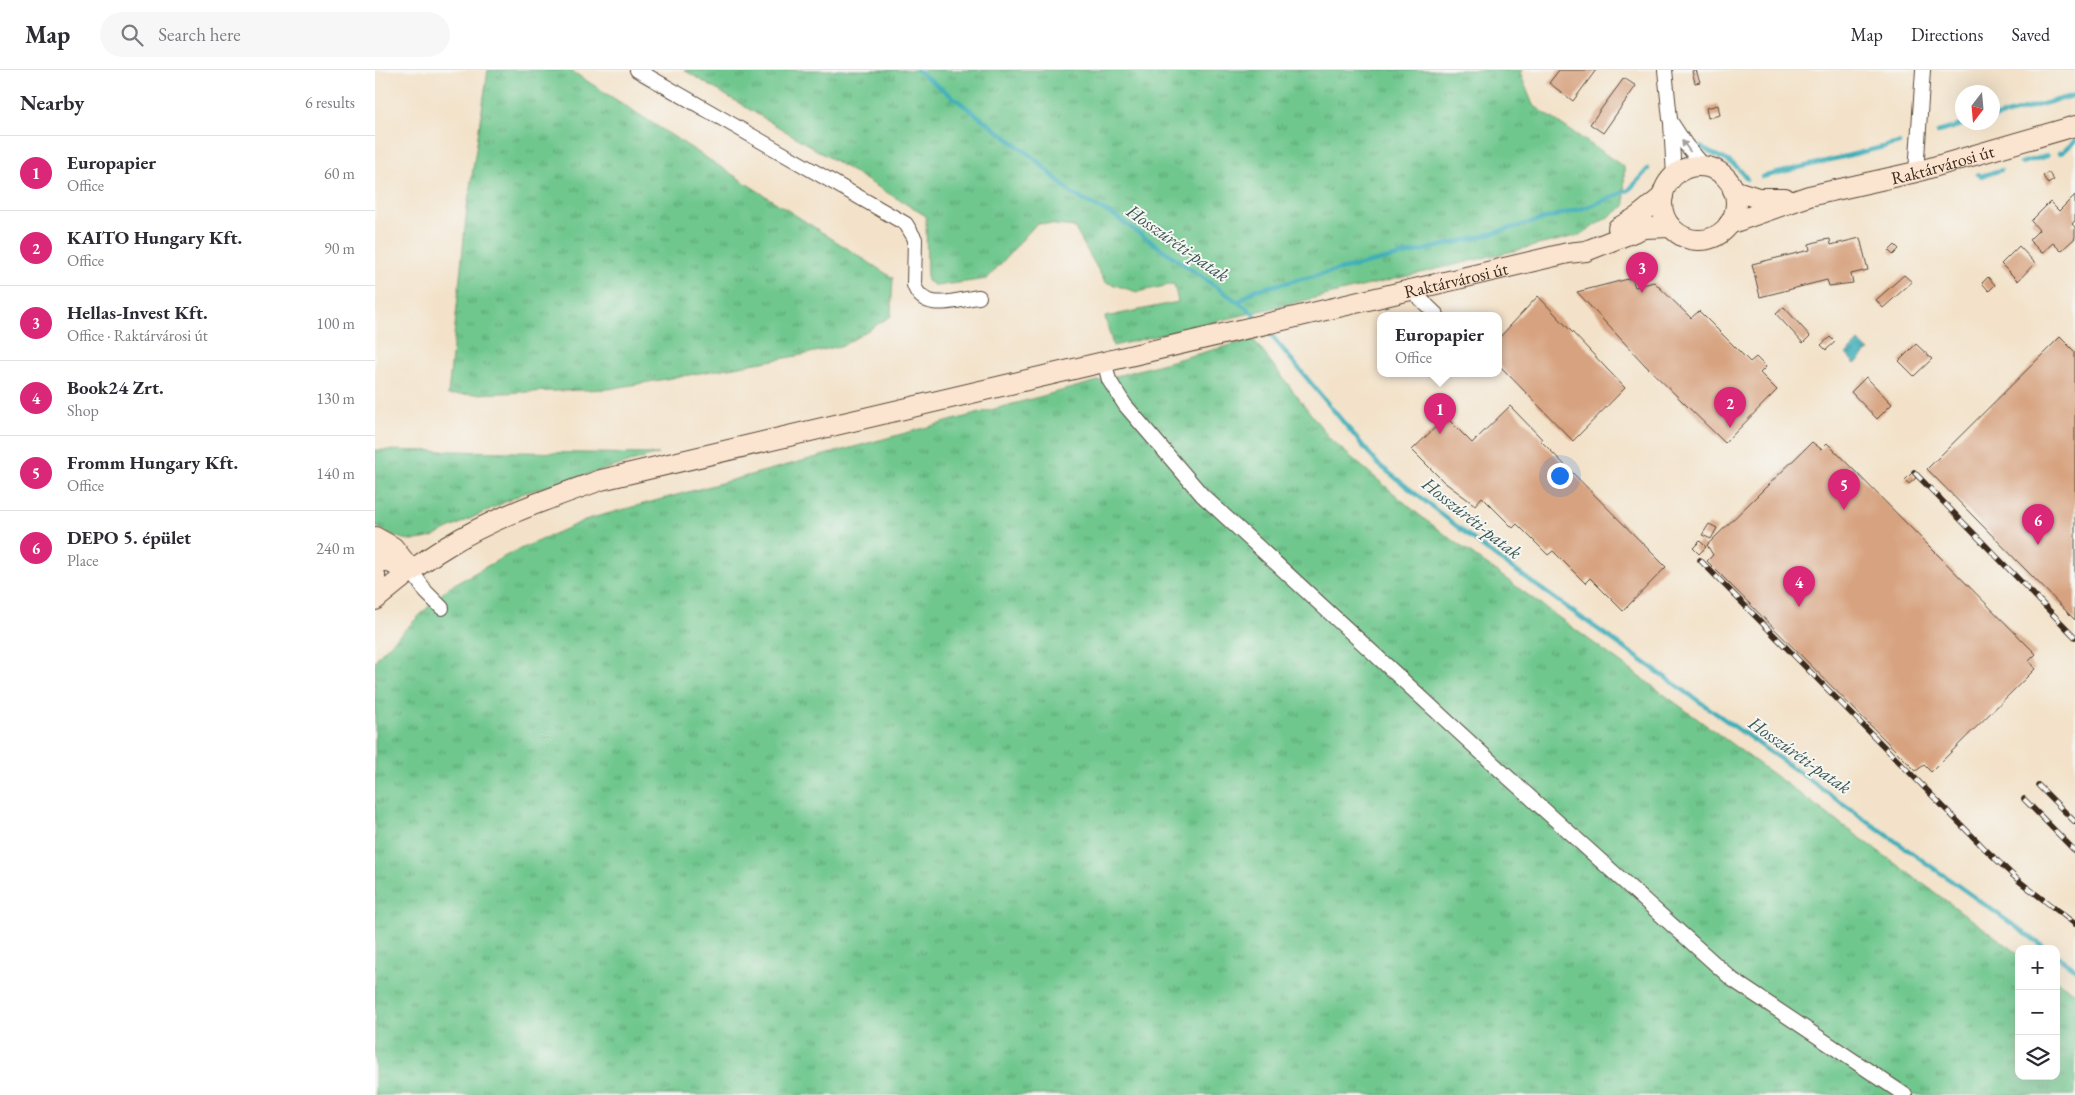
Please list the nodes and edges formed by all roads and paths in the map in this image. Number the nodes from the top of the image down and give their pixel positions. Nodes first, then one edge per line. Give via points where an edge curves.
1 (637, 70) edge
2 (1665, 70) edge
3 (1923, 70) edge
4 (1670, 120) dead end
5 (2075, 126) edge
6 (1705, 167) junction
7 (1916, 172) junction
8 (1674, 176) junction
9 (1733, 190) junction
10 (1663, 196) junction
11 (1809, 196) junction
12 (1729, 224) junction
13 (1671, 227) junction
14 (1568, 253) junction
15 (1410, 289) junction
16 (979, 297) dead end
17 (1434, 312) edge
18 (1104, 360) junction
19 (375, 537) edge
20 (375, 554) edge
21 (411, 570) junction
22 (375, 574) edge
23 (375, 592) edge
24 (375, 600) edge
25 (442, 608) dead end
26 (1905, 1095) edge

1 - 16 street via 906,224 915,239 914,285 926,300 942,303
2 - 4 street
3 - 7 street
5 - 7 street, Raktárvárosi út
6 - 8 street via 1691,167
6 -> 8 street via 1671,122 1669,135
6 - 9 street, Raktárvárosi út via 1725,177
7 - 11 street, Raktárvárosi út
8 - 10 street, Raktárvárosi út
9 - 11 street, Raktárvárosi út via 1766,199
9 - 12 street via 1735,211
10 - 13 street via 1663,209
10 - 14 street, Raktárvárosi út via 1631,222
11 - 12 street, Raktárvárosi út
12 - 13 street, Raktárvárosi út via 1713,237 1698,240 1685,237
13 - 14 street, Raktárvárosi út via 1644,228 1586,251
14 - 15 street, Raktárvárosi út
15 - 17 street
15 - 18 street, Raktárvárosi út
18 - 21 street, Raktárvárosi út via 601,480 510,514
18 - 26 street via 1109,380 1125,405 1202,495 1492,764 1733,980
19 - 21 street via 393,547
20 - 21 street
21 - 24 street, Raktárvárosi út
21 - 25 street
22 - 23 street

